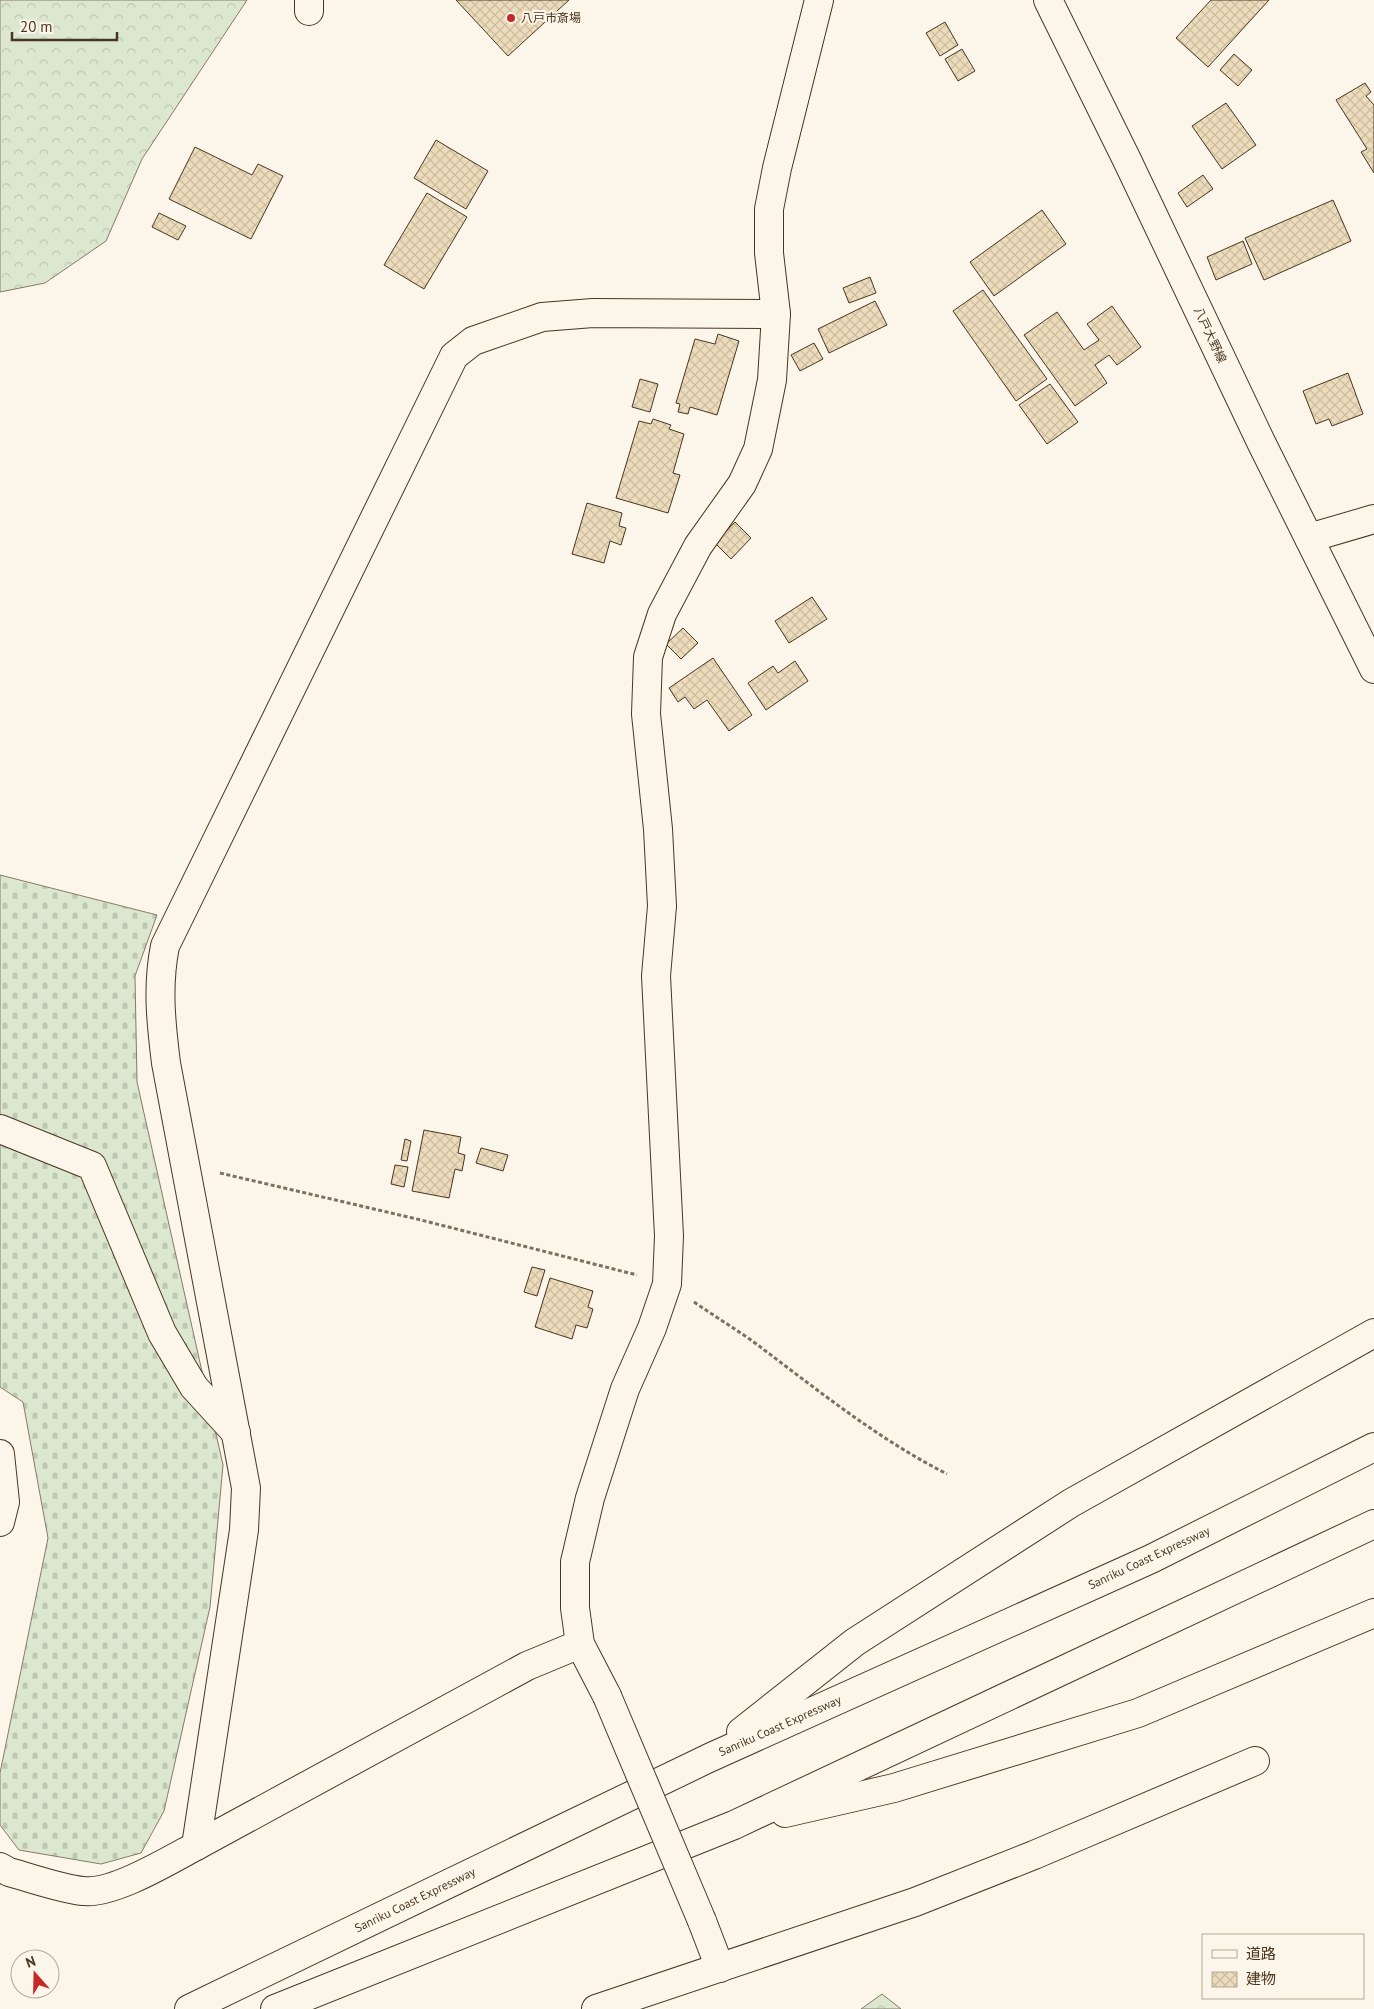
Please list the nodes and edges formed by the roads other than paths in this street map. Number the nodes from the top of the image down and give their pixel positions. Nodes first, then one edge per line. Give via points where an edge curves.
1 (819, 0) edge
2 (1048, 0) edge
3 (776, 314) junction
4 (1374, 518) edge
5 (1308, 538) junction
6 (1374, 669) edge
7 (0, 1129) edge
8 (1374, 1333) edge
9 (236, 1433) junction
10 (1374, 1447) edge
11 (0, 1454) edge
12 (0, 1522) edge
13 (1374, 1524) edge
14 (1374, 1613) edge
15 (580, 1644) junction
16 (709, 1758) junction
17 (1255, 1761) dead end
18 (734, 1825) junction
19 (196, 1846) junction
20 (0, 1867) edge
21 (720, 1968) junction
22 (189, 2009) edge
23 (275, 2009) edge
24 (596, 2009) edge

1 - 3 main road via 769,210 769,253
2 - 5 main road, 八戸大野線
3 - 9 main road via 593,312 542,317 473,341 454,356 165,946 160,970 160,1018 166,1062
3 - 15 main road via 772,380 758,449 742,484 698,546 662,614 648,657 646,714 662,906 656,976 669,1236 667,1284 625,1389 590,1498 575,1562 574,1608
4 - 5 main road
5 - 6 main road, 八戸大野線
7 - 9 main road via 92,1166 162,1333 194,1387
8 - 16 main road via 1072,1503 855,1642
9 - 19 main road via 246,1488 244,1530
10 - 16 main road, Sanriku Coast Expressway via 1151,1559
11 - 12 main road via 5,1502
13 - 18 main road
14 - 18 main road via 1138,1713 894,1788
15 - 19 main road via 527,1666
15 - 21 main road, bridge via 607,1696
16 - 22 main road, Sanriku Coast Expressway
17 - 21 main road via 915,1902
18 - 23 main road
19 - 20 main road via 131,1880 85,1892
21 - 24 main road

